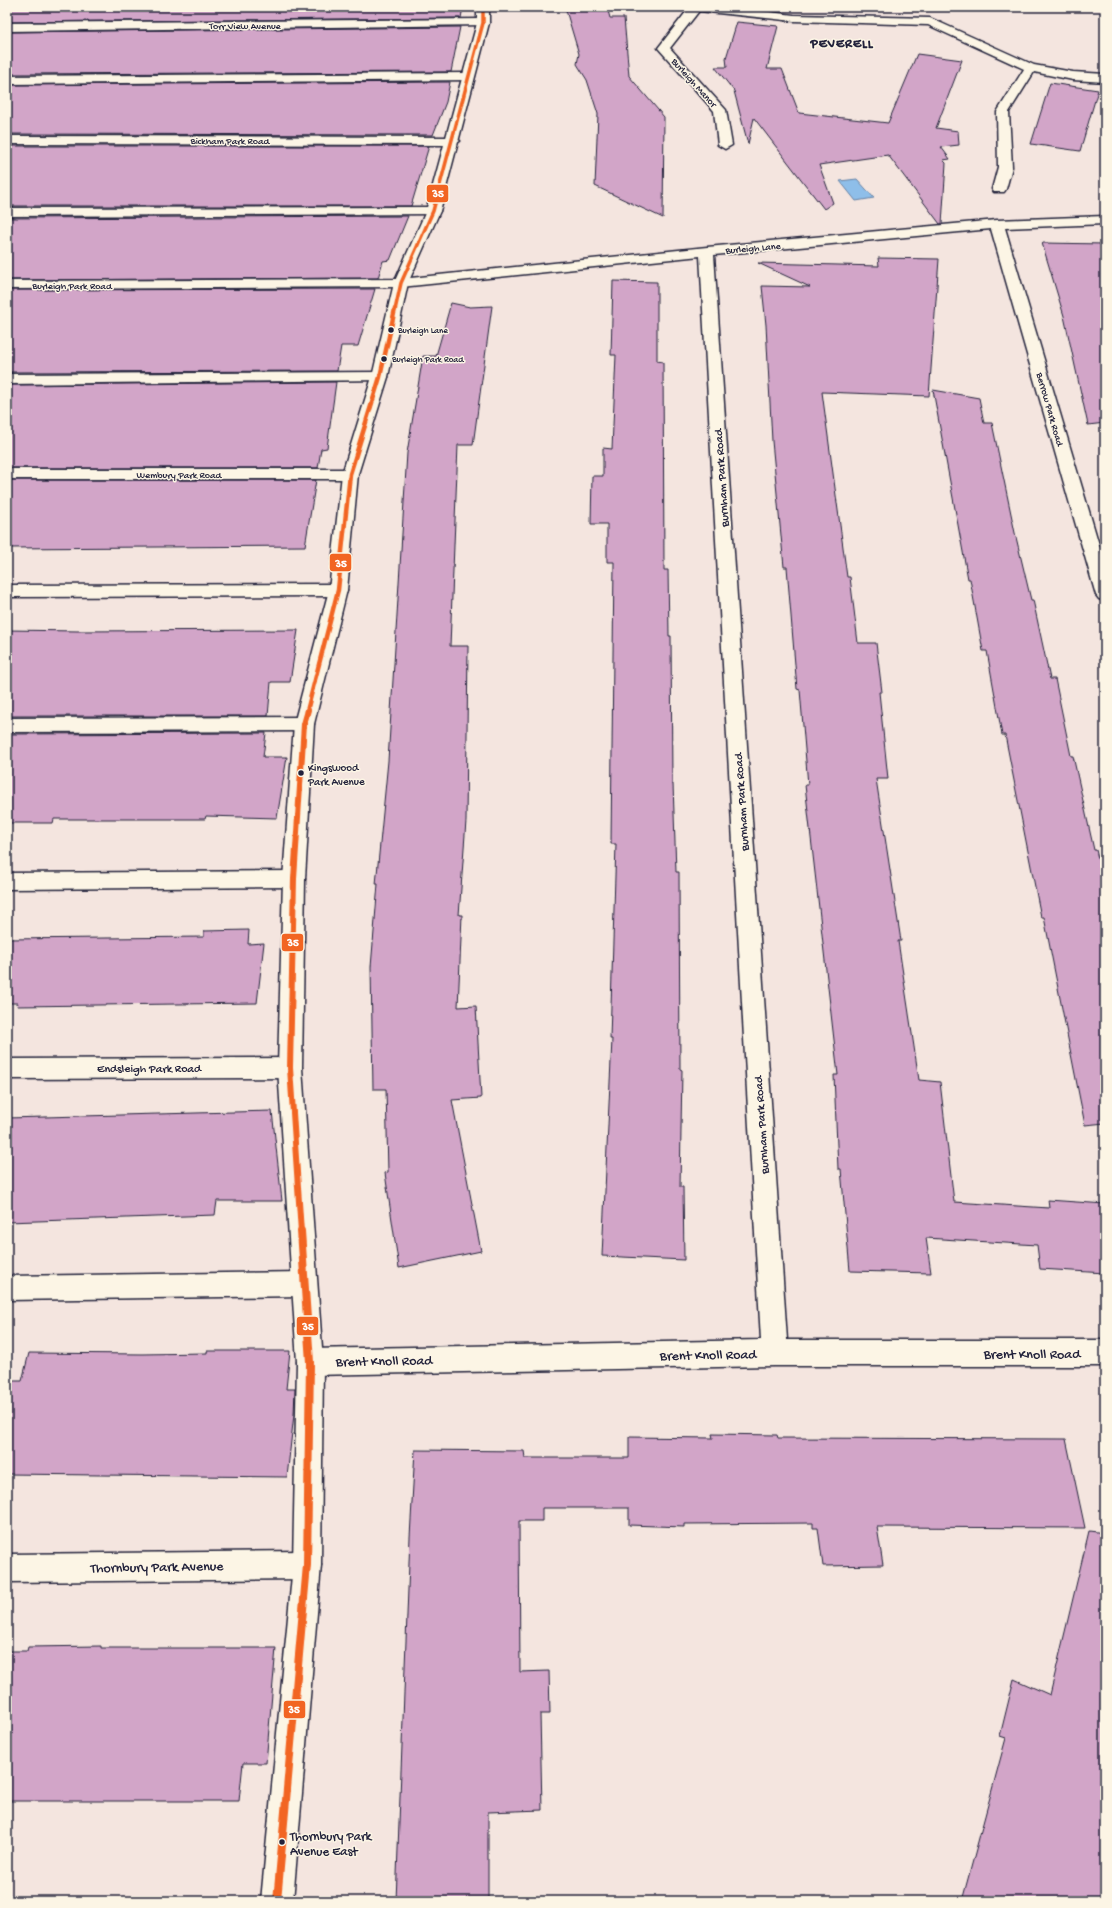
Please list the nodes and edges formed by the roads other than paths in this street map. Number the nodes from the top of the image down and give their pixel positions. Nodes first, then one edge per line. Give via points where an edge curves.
1 (484, 7) edge
2 (696, 7) edge
3 (923, 12) dead end
4 (930, 22) junction
5 (483, 23) junction
6 (7, 27) edge
7 (1031, 68) junction
8 (468, 77) junction
9 (1105, 78) edge
10 (7, 80) edge
11 (7, 140) edge
12 (453, 141) junction
13 (725, 145) dead end
14 (999, 189) dead end
15 (433, 211) junction
16 (7, 212) edge
17 (1105, 220) edge
18 (997, 224) junction
19 (707, 251) junction
20 (401, 283) junction
21 (7, 285) edge
22 (380, 377) junction
23 (7, 379) edge
24 (7, 474) edge
25 (350, 474) junction
26 (338, 590) junction
27 (7, 591) edge
28 (1105, 595) edge
29 (304, 724) junction
30 (7, 725) edge
31 (294, 879) junction
32 (7, 881) edge
33 (7, 1068) edge
34 (290, 1068) junction
35 (304, 1284) junction
36 (7, 1288) edge
37 (775, 1353) junction
38 (1105, 1353) edge
39 (310, 1362) junction
40 (307, 1565) junction
41 (7, 1568) edge
42 (278, 1901) edge

1 - 5 street
2 - 4 street, Burleigh Manor via 794,18
2 - 13 street, Burleigh Manor via 664,48 720,110
3 - 4 street
4 - 7 street, Burleigh Manor
5 - 6 street, Torr View Avenue
5 - 8 street
7 - 9 street, Burleigh Manor via 1073,76
7 - 14 street via 1003,112 1005,167
8 - 10 street
8 - 12 street
11 - 12 street, Bickham Park Road
12 - 15 street
15 - 16 street
15 - 20 street
17 - 18 street, Burleigh Lane
18 - 19 street, Burleigh Lane
18 - 28 street, Berrow Park Road
19 - 20 street, Burleigh Lane
19 - 37 street, Burnham Park Road
20 - 21 street, Burleigh Park Road
20 - 22 street
22 - 23 street
22 - 25 street
24 - 25 street, Wembury Park Road
25 - 26 street
26 - 27 street
26 - 29 street
29 - 30 street
29 - 31 street
31 - 32 street
31 - 34 street
33 - 34 street, Endsleigh Park Road
34 - 35 street
35 - 36 street
35 - 39 street
37 - 38 street, Brent Knoll Road
37 - 39 street, Brent Knoll Road
39 - 40 street
40 - 41 street, Thornbury Park Avenue
40 - 42 street

